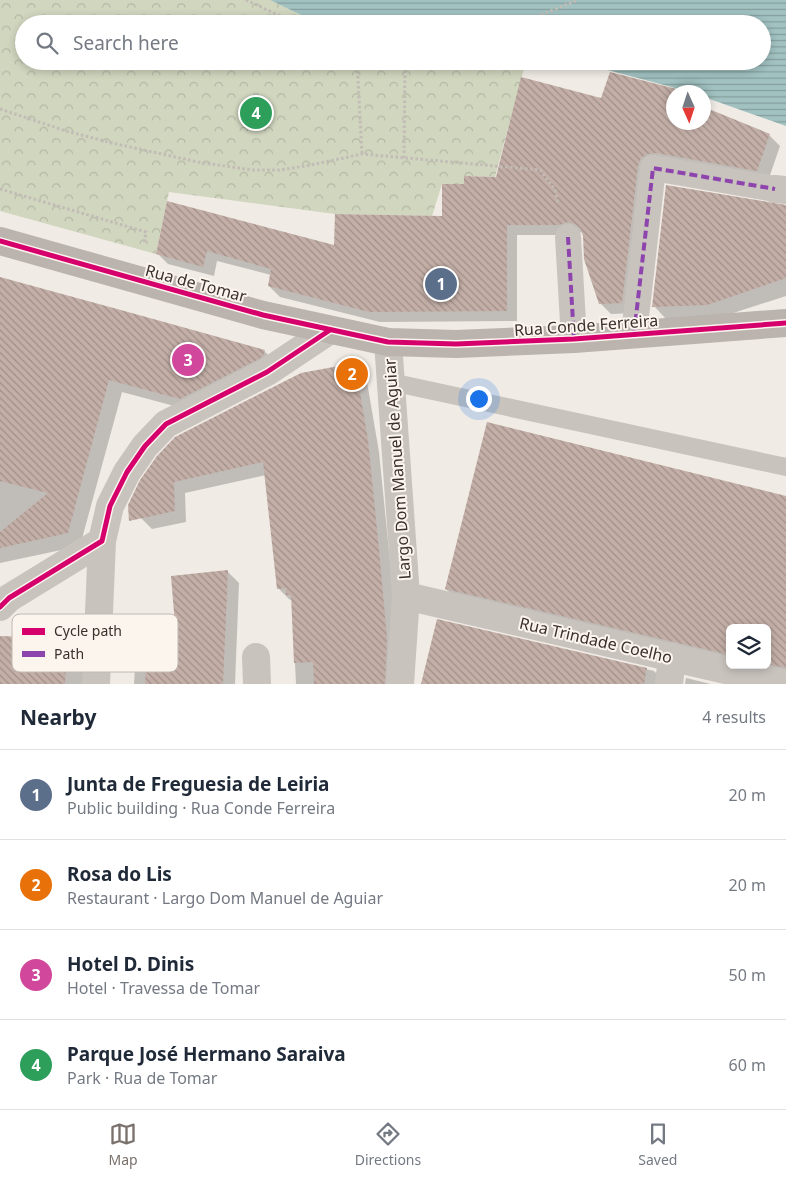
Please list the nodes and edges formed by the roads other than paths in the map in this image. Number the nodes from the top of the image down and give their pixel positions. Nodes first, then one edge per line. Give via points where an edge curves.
1 (780, 189) edge
2 (568, 237) dead end
3 (0, 241) edge
4 (786, 323) edge
5 (330, 330) junction
6 (634, 334) junction
7 (574, 339) junction
8 (388, 342) junction
9 (391, 382) junction
10 (786, 467) edge
11 (102, 541) junction
12 (406, 596) junction
13 (0, 607) edge
14 (99, 614) edge
15 (256, 657) dead end
16 (672, 657) junction
17 (257, 684) edge
18 (400, 684) edge
19 (668, 684) edge
20 (786, 684) edge

1 - 6 street via 653,168
2 - 7 street
3 - 5 main road, Rua de Tomar
4 - 6 main road, Rua Conde Ferreira
5 - 8 main road, Rua de Tomar
5 - 11 street via 267,372 166,424 127,472 110,506
6 - 7 main road, Rua Conde Ferreira
7 - 8 main road, Rua Conde Ferreira via 456,344
8 - 9 street, Largo Dom Manuel de Aguiar
9 - 10 lane
9 - 12 street, Largo Dom Manuel de Aguiar
11 - 13 street via 9,598
11 - 14 street
12 - 16 street, Rua Trindade Coelho
12 - 18 street, Largo Dom Manuel de Aguiar
15 - 17 street
16 - 19 street
16 - 20 street, Rua Trindade Coelho

